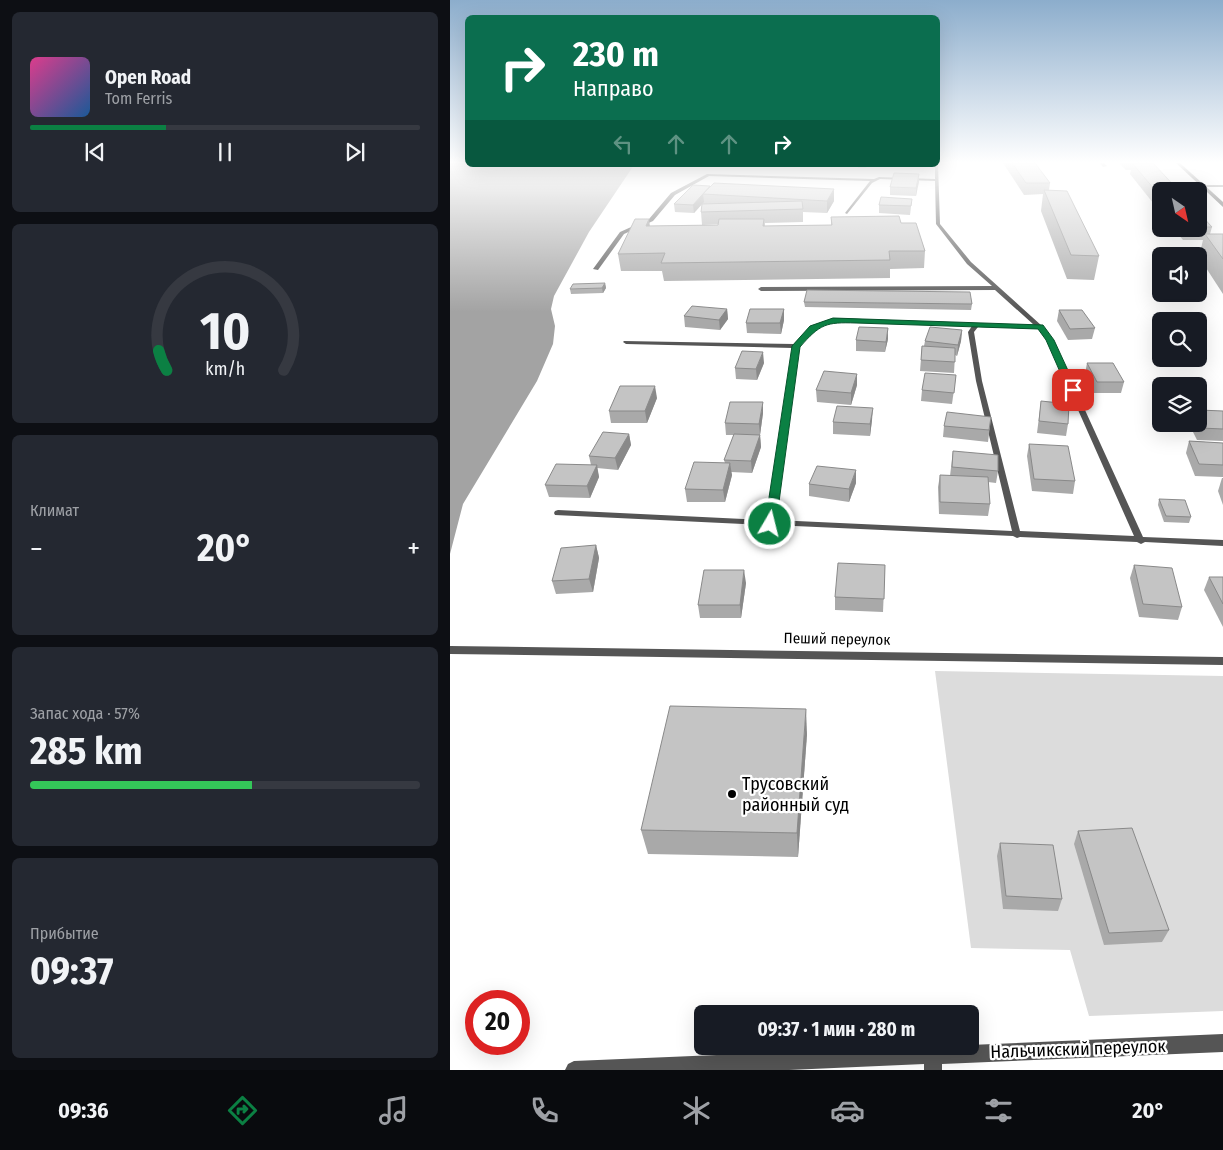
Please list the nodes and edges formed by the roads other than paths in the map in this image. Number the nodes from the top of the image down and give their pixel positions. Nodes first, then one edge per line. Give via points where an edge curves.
1 (657, 213) edge
2 (937, 213) edge
3 (596, 269) dead end
4 (996, 288) junction
5 (761, 289) dead end
6 (976, 325) junction
7 (1040, 327) junction
8 (626, 342) dead end
9 (796, 346) junction
10 (558, 514) dead end
11 (770, 524) junction
12 (1017, 535) junction
13 (1141, 541) junction
14 (1223, 543) edge
15 (450, 650) edge
16 (1223, 661) edge
17 (1223, 1043) edge
18 (933, 1063) edge
19 (574, 1070) edge

1 - 3 lane via 651,220 622,233
2 - 4 lane via 938,224 969,263
4 - 5 lane
4 - 7 lane
6 - 7 lane
6 - 9 lane via 833,320 813,327
6 - 12 lane via 971,332 979,381
7 - 13 lane via 1050,340
8 - 9 lane
9 - 11 lane
10 - 11 lane
11 - 12 lane
12 - 13 lane
13 - 14 lane
15 - 16 street, Пеший переулок
17 - 18 street, Нальчикский переулок
18 - 19 street, Нальчикский переулок

